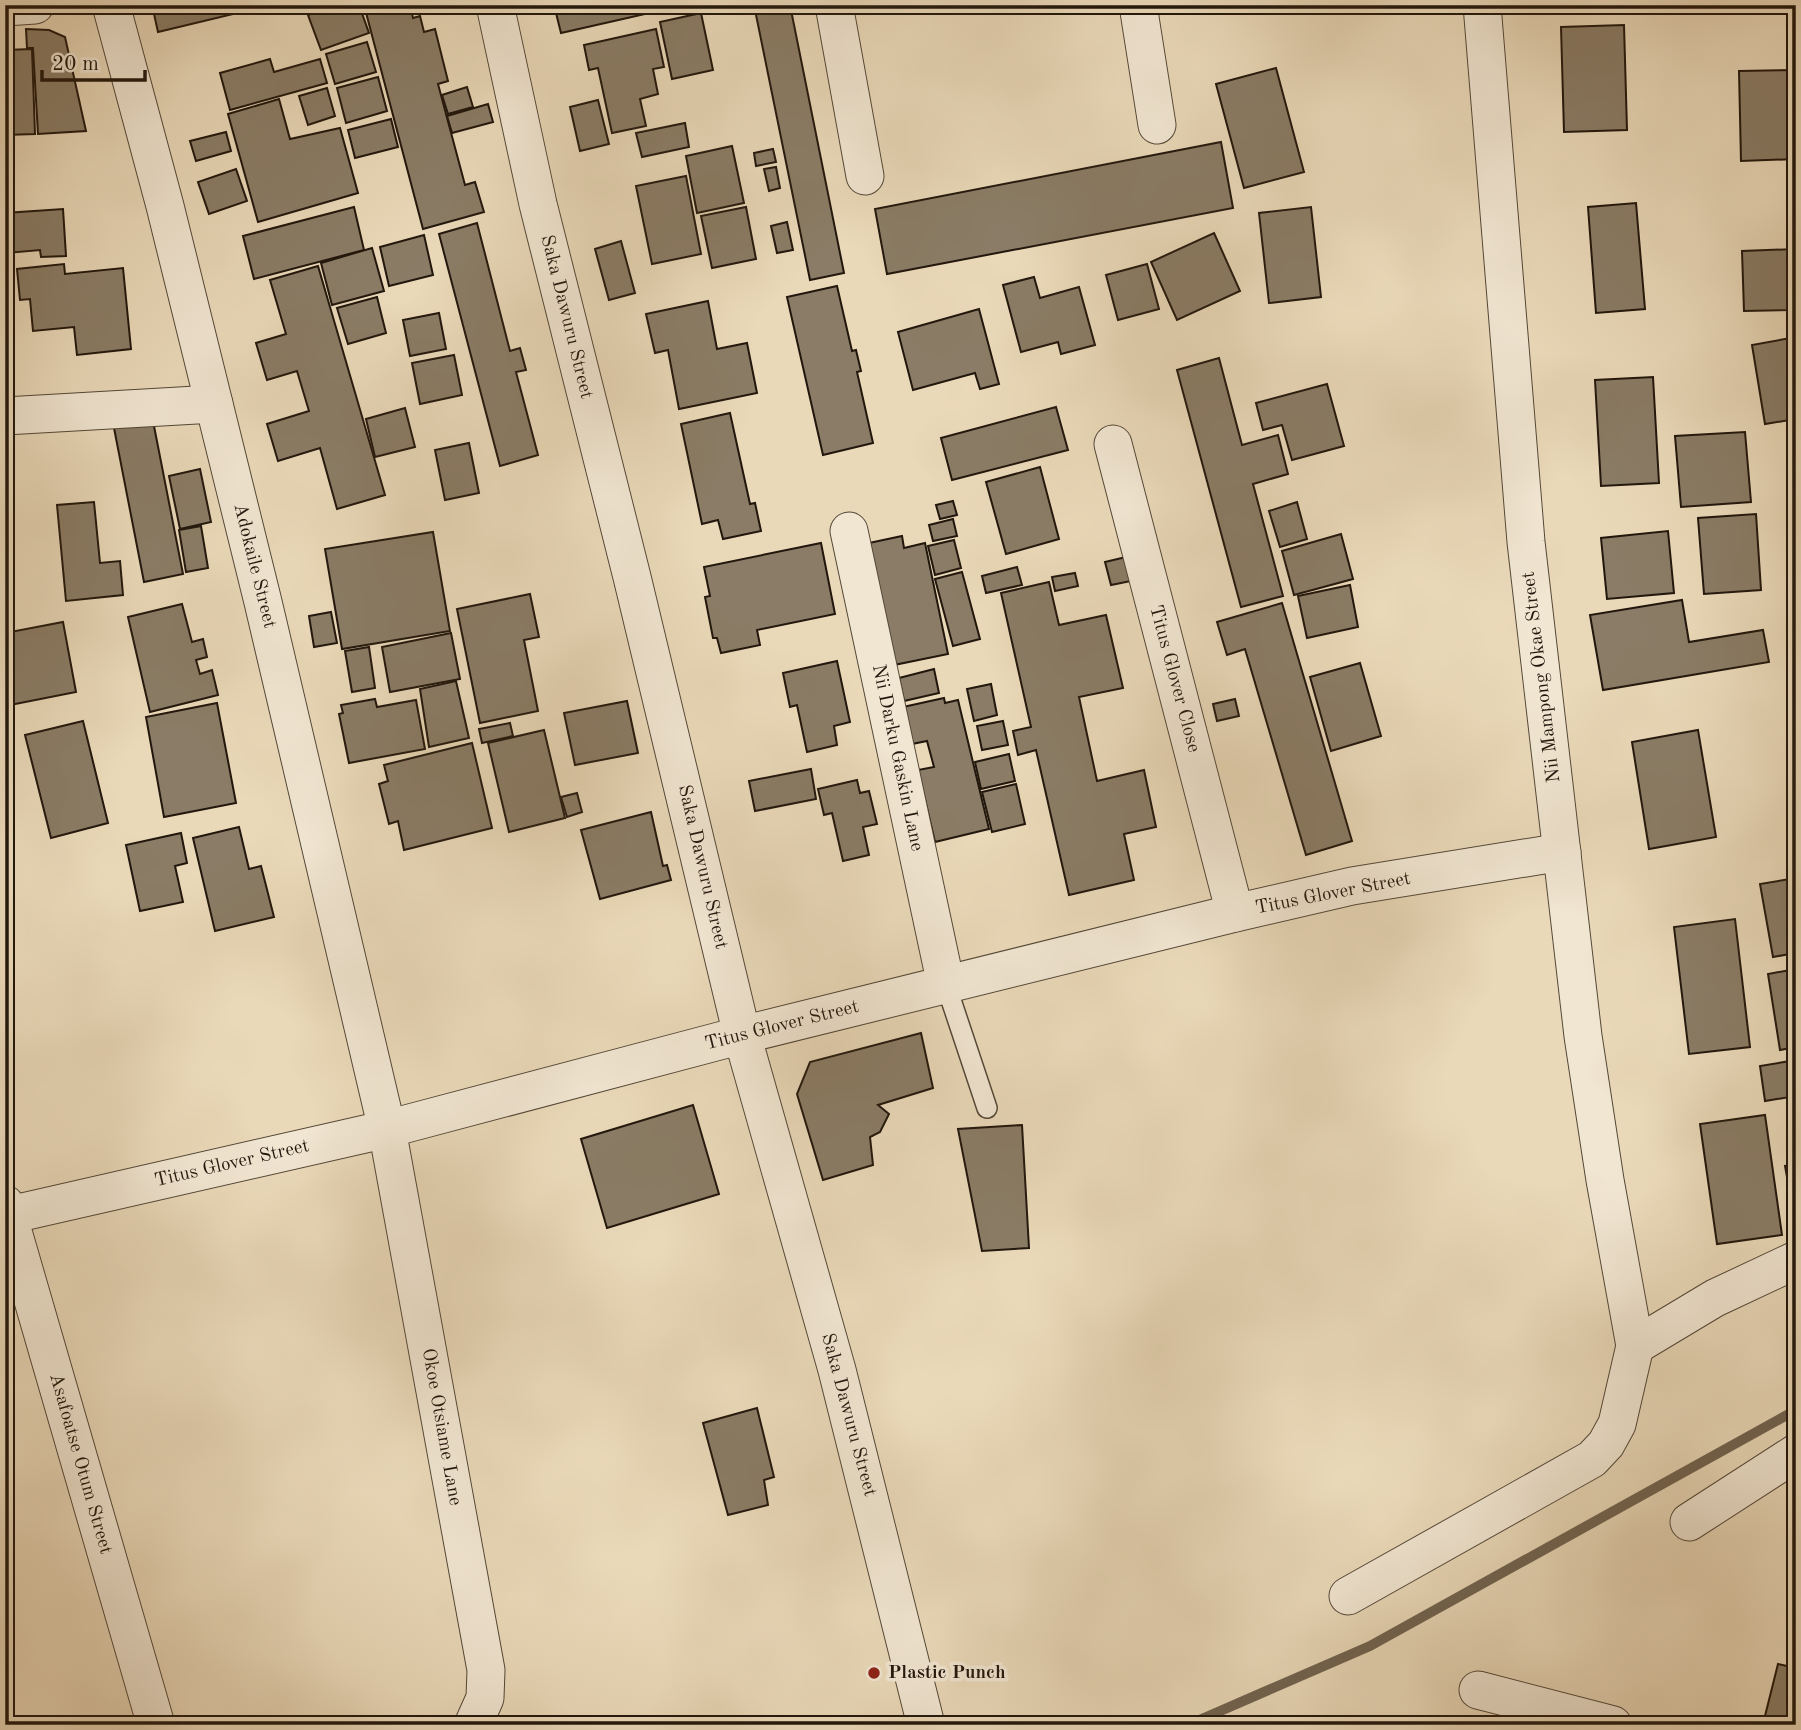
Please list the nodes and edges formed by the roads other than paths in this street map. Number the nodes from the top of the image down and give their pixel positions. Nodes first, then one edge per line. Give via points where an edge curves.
1 (35, 5) edge
2 (111, 5) edge
3 (495, 5) edge
4 (834, 5) edge
5 (1138, 5) edge
6 (1482, 5) edge
7 (5, 7) edge
8 (1157, 125) dead end
9 (865, 176) dead end
10 (214, 404) junction
11 (5, 416) edge
12 (1113, 444) dead end
13 (849, 531) dead end
14 (1562, 852) junction
15 (1235, 913) junction
16 (946, 985) junction
17 (742, 1035) junction
18 (987, 1108) dead end
19 (387, 1129) junction
20 (6, 1212) edge
21 (1796, 1260) edge
22 (1635, 1346) junction
23 (1796, 1453) edge
24 (1689, 1522) dead end
25 (1348, 1596) dead end
26 (1478, 1690) dead end
27 (926, 1721) edge
28 (156, 1725) edge
29 (474, 1725) edge
30 (1613, 1725) edge

1 - 7 street
2 - 10 street, Adokaile Street
3 - 17 street, Saka Dawuru Street via 538,204
4 - 9 street
5 - 8 street
6 - 14 street, Nii Mampong Okae Street via 1526,542
10 - 11 street
10 - 19 street, Adokaile Street
12 - 15 street, Titus Glover Close
13 - 16 street, Nii Darku Gaskin Lane
14 - 15 street, Titus Glover Street via 1352,887
14 - 22 street, Nii Mampong Okae Street via 1585,1049
15 - 16 street, Titus Glover Street
16 - 17 street, Titus Glover Street
16 - 18 lane
17 - 19 street, Titus Glover Street
17 - 27 street, Saka Dawuru Street via 837,1370
19 - 20 street, Titus Glover Street
19 - 29 street, Okoe Otsiame Lane via 486,1670 485,1698
20 - 28 street, Asafoatse Otum Street
21 - 22 street via 1715,1298
22 - 25 street via 1617,1424 1592,1459
23 - 24 street
26 - 30 street

